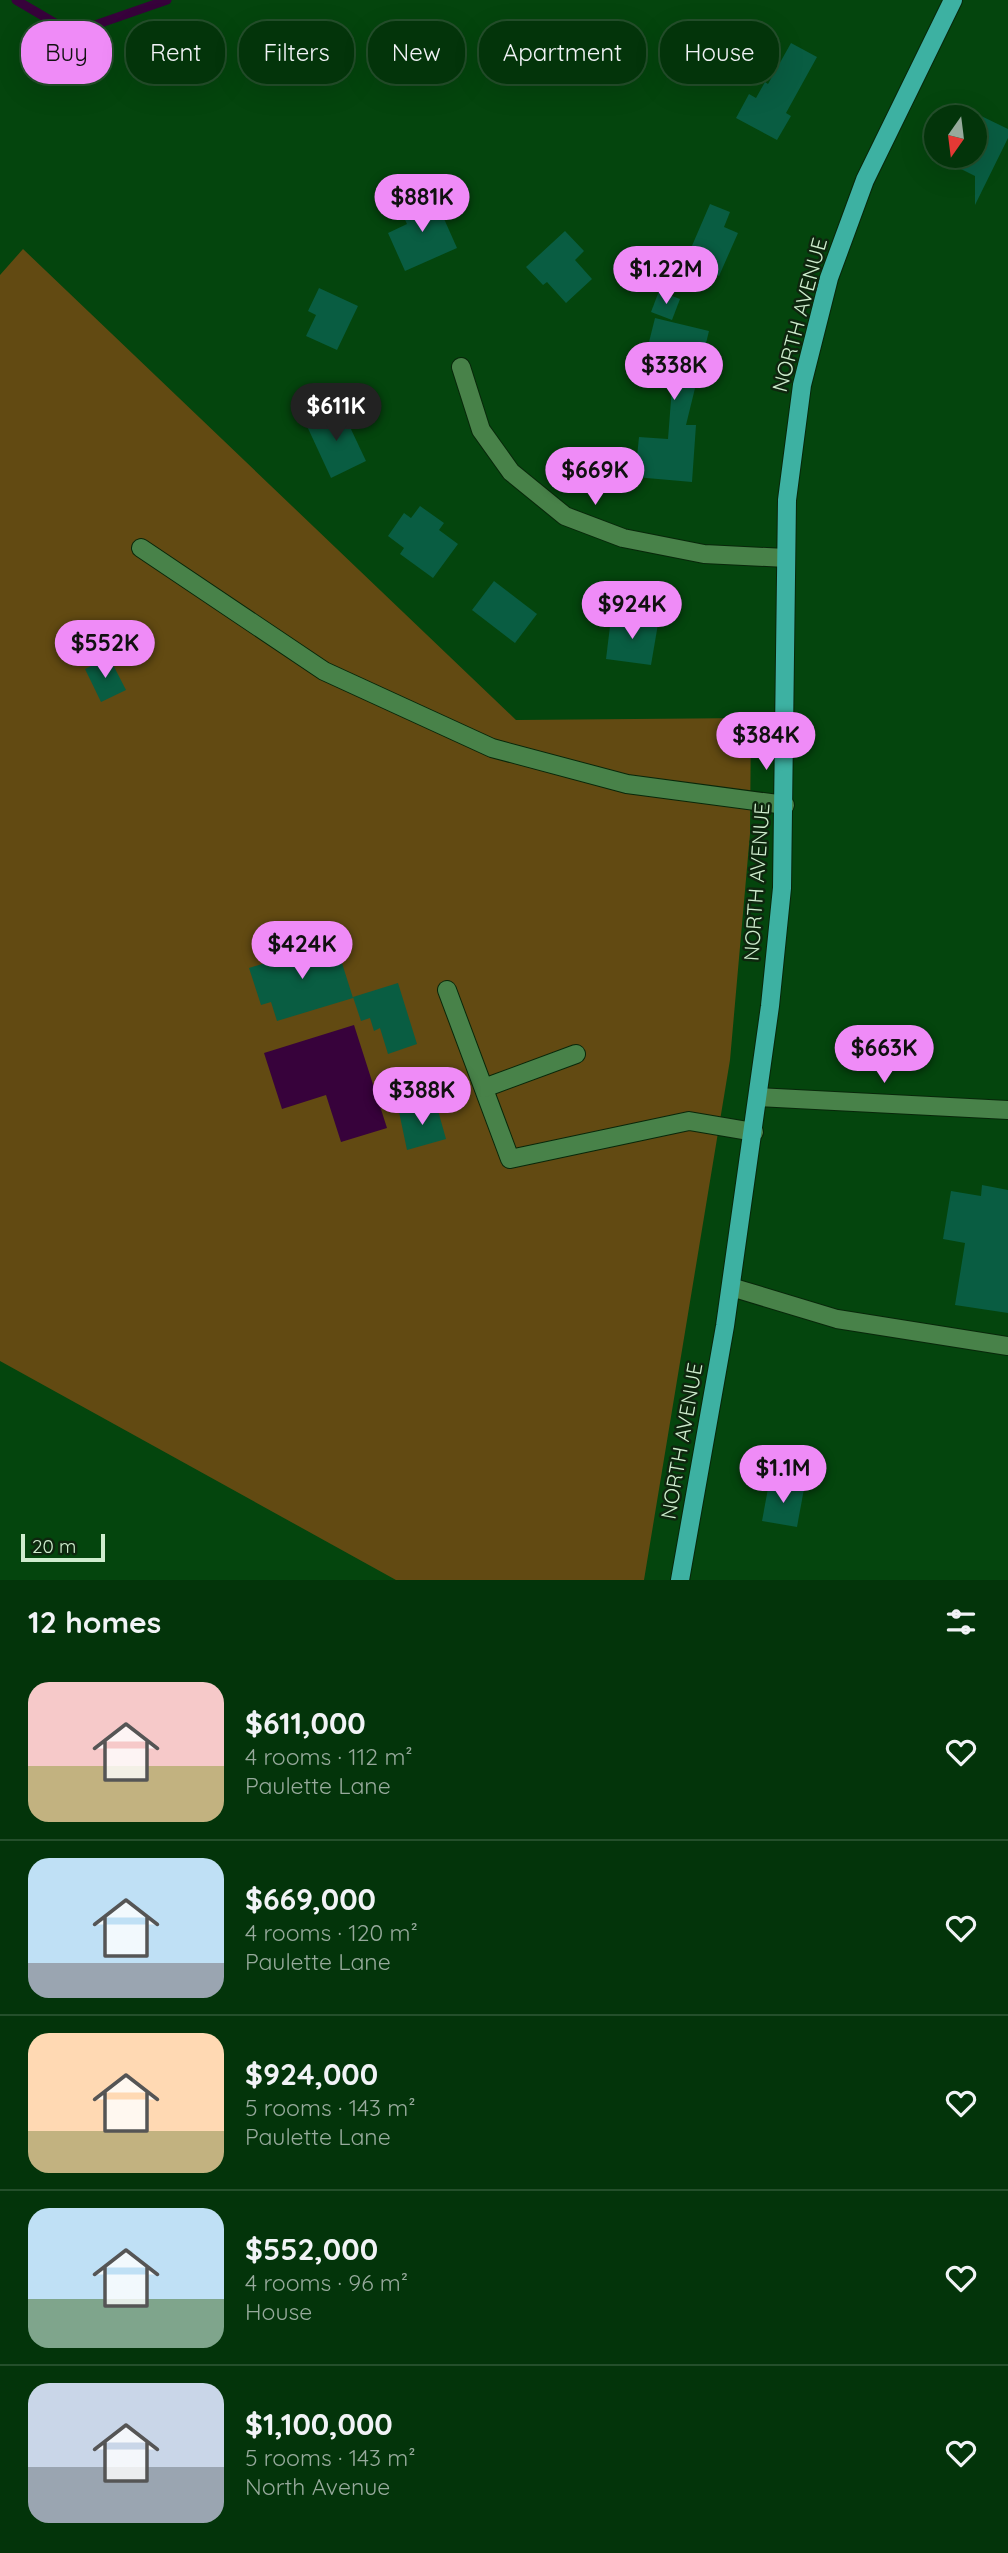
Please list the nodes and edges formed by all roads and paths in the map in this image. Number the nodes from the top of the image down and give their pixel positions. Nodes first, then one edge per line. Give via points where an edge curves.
1 (953, 0) edge
2 (461, 367) dead end
3 (141, 548) dead end
4 (786, 558) junction
5 (785, 805) junction
6 (447, 990) dead end
7 (576, 1054) dead end
8 (484, 1088) junction
9 (759, 1097) junction
10 (1008, 1110) edge
11 (754, 1132) junction
12 (731, 1287) junction
13 (1008, 1346) edge
14 (680, 1580) edge

1 - 4 main road, NORTH AVENUE via 865,180 830,278 802,385 787,500
2 - 4 street via 481,430 511,472 565,516 623,538 704,554
3 - 5 street via 324,671 492,748 627,784
4 - 5 main road, NORTH AVENUE
5 - 9 main road, NORTH AVENUE via 782,888
6 - 8 street
7 - 8 street
8 - 11 street via 510,1159 689,1121
9 - 10 street
9 - 11 main road, NORTH AVENUE
11 - 12 main road, NORTH AVENUE
12 - 13 street via 837,1319
12 - 14 main road, NORTH AVENUE

